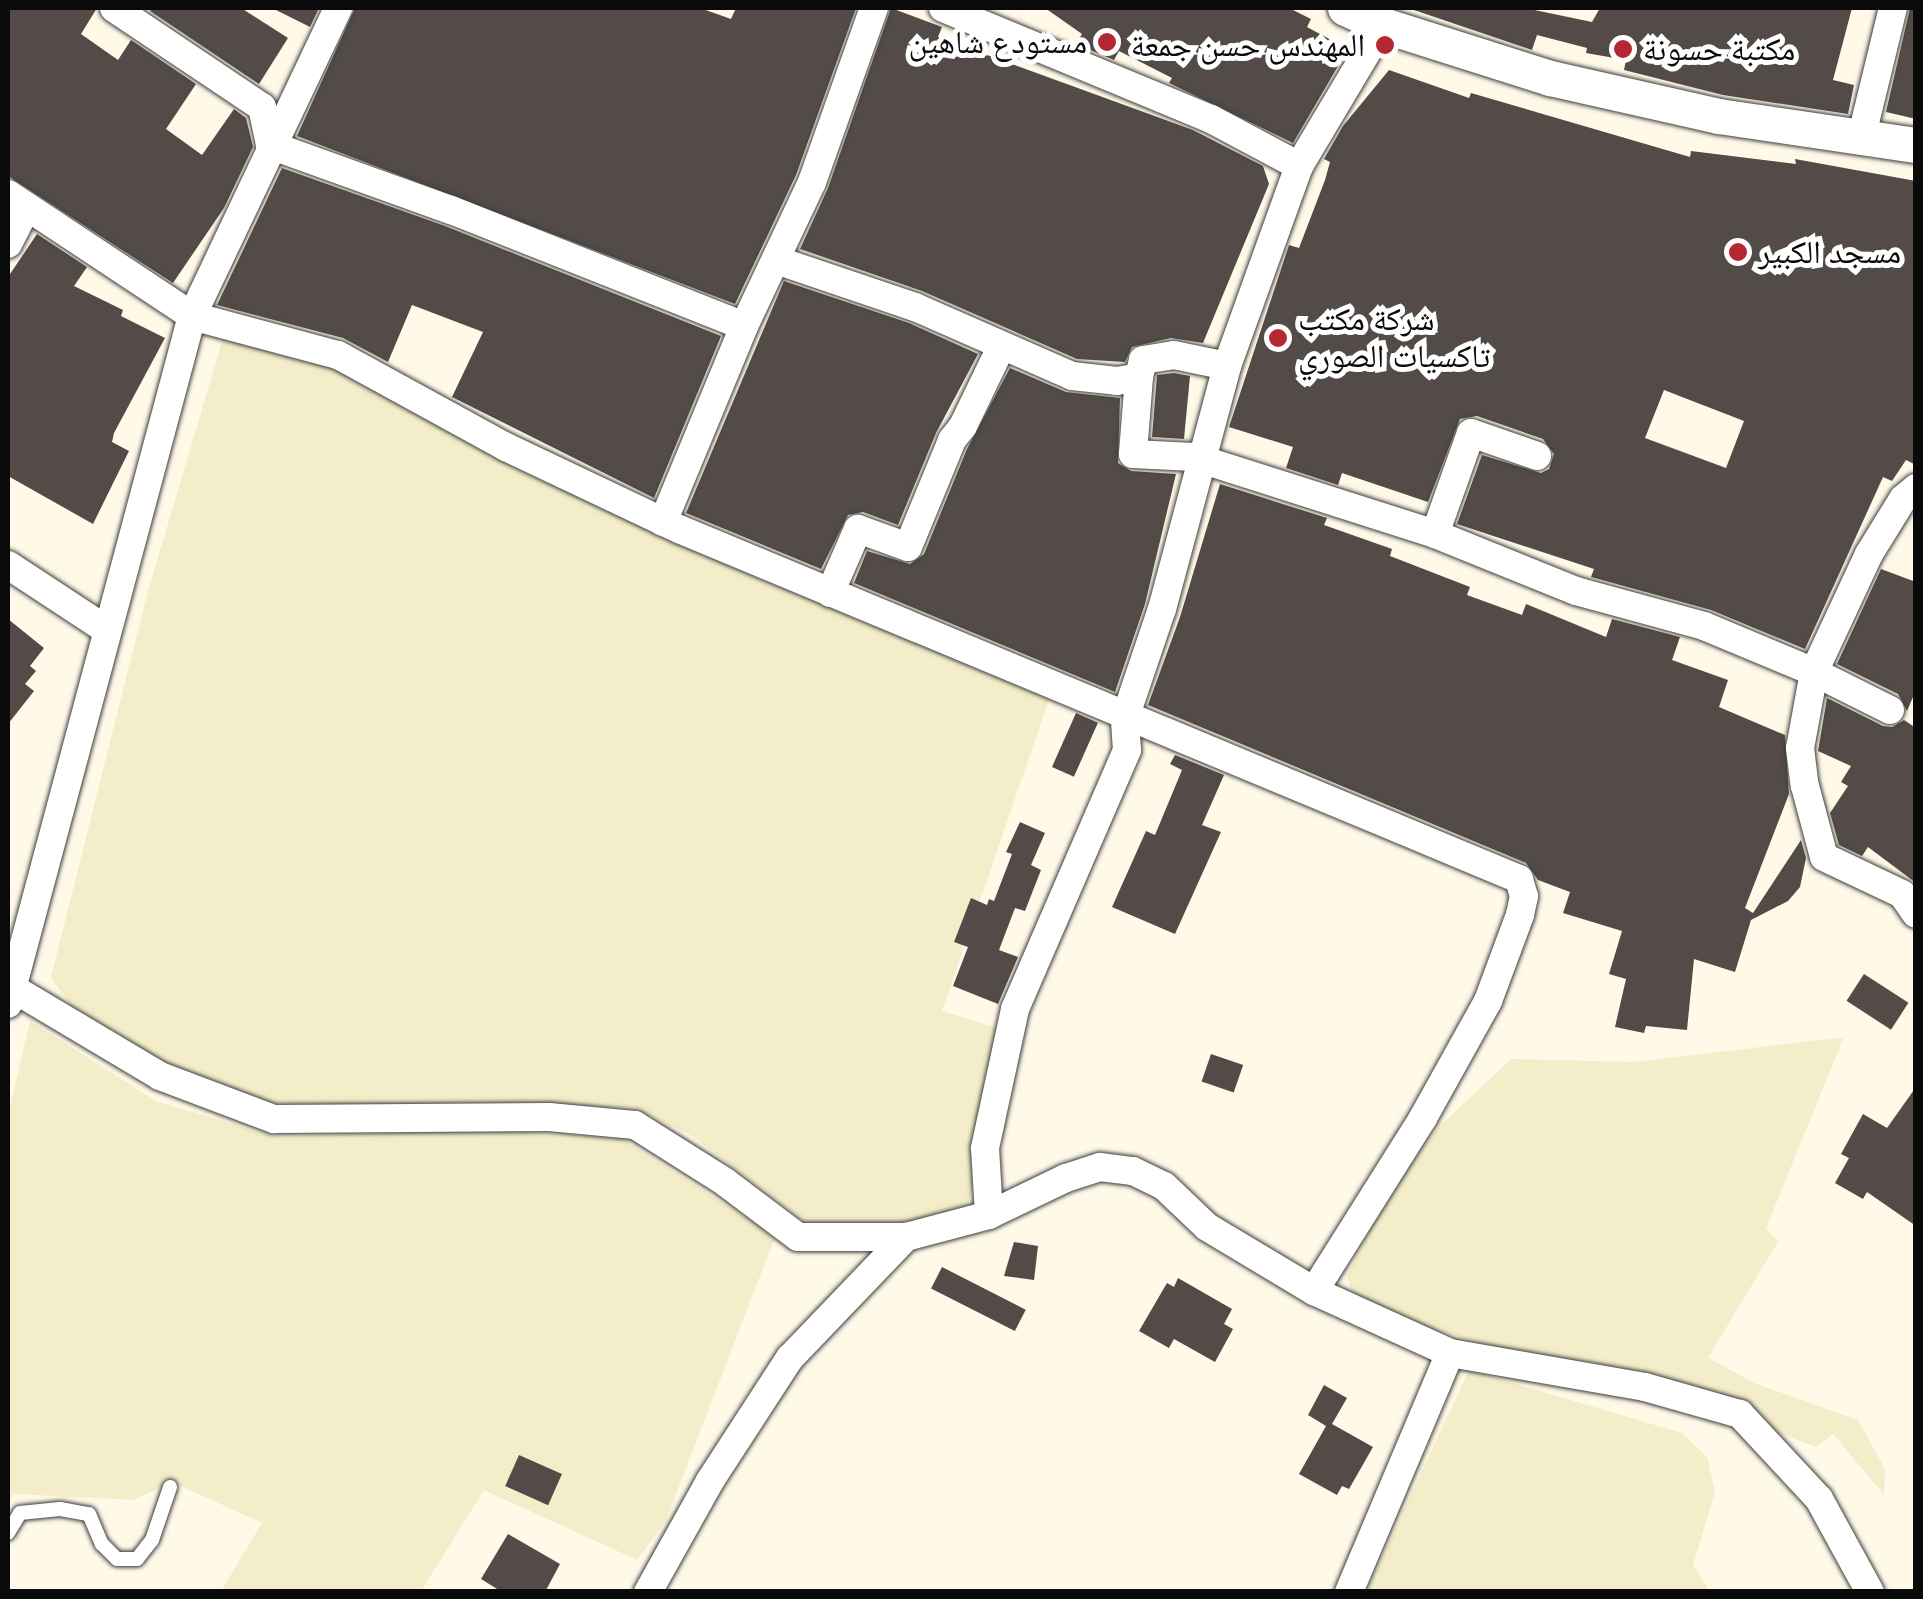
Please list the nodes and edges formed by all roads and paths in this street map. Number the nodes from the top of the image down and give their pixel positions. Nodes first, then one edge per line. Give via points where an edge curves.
1 (114, 8) edge
2 (338, 8) edge
3 (874, 8) edge
4 (943, 8) edge
5 (1345, 8) edge
6 (1893, 8) edge
7 (1383, 26) junction
8 (1861, 139) junction
9 (270, 145) junction
10 (1916, 145) edge
11 (1299, 166) junction
12 (17, 201) edge
13 (8, 244) edge
14 (776, 260) junction
15 (192, 316) junction
16 (744, 326) junction
17 (1001, 347) junction
18 (1227, 366) junction
19 (1139, 377) junction
20 (1536, 456) dead end
21 (1203, 462) junction
22 (1916, 488) edge
23 (663, 522) junction
24 (1435, 534) junction
25 (8, 565) edge
26 (830, 593) junction
27 (107, 630) junction
28 (1814, 672) junction
29 (1890, 710) dead end
30 (1125, 718) junction
31 (1916, 914) edge
32 (15, 946) edge
33 (11, 997) edge
34 (989, 1215) junction
35 (906, 1237) junction
36 (1314, 1291) junction
37 (1450, 1353) junction
38 (170, 1488) dead end
39 (8, 1533) edge
40 (648, 1592) edge
41 (1349, 1592) edge
42 (1870, 1592) edge

1 - 9 street via 262,108
2 - 9 street
3 - 14 street via 830,138
4 - 11 street via 1211,119
5 - 7 street
6 - 8 street
7 - 8 street via 1550,78
7 - 11 street
8 - 10 street
9 - 15 street
9 - 16 street
11 - 18 street
12 - 13 street
12 - 15 street
14 - 16 street
14 - 17 street
15 - 23 street via 338,355 506,447
15 - 27 street
16 - 23 street
17 - 19 street via 1072,376 1117,382
17 - 26 street via 952,440 908,547 858,529
18 - 19 street via 1174,355 1144,360
18 - 21 street
19 - 21 street via 1133,454
20 - 24 street via 1472,433
21 - 24 street
21 - 30 street
22 - 28 street via 1869,554
23 - 26 street
24 - 28 street via 1576,590 1704,626
25 - 27 street
26 - 30 street
27 - 32 street
28 - 29 street
28 - 31 street via 1800,748 1809,815 1824,858 1902,894
30 - 34 street via 1127,750 1014,1009 985,1148
30 - 36 street via 1514,874 1522,883 1516,931 1488,1002
32 - 33 street
33 - 35 street via 160,1076 274,1118 549,1117 635,1125 798,1236
34 - 35 street
34 - 36 street via 1066,1178 1100,1168 1133,1171 1164,1186 1207,1227
35 - 40 street via 790,1358
36 - 37 street
37 - 41 street
37 - 42 street via 1645,1387 1740,1414 1820,1499
38 - 39 lane via 152,1540 137,1560 117,1560 89,1514 20,1514

